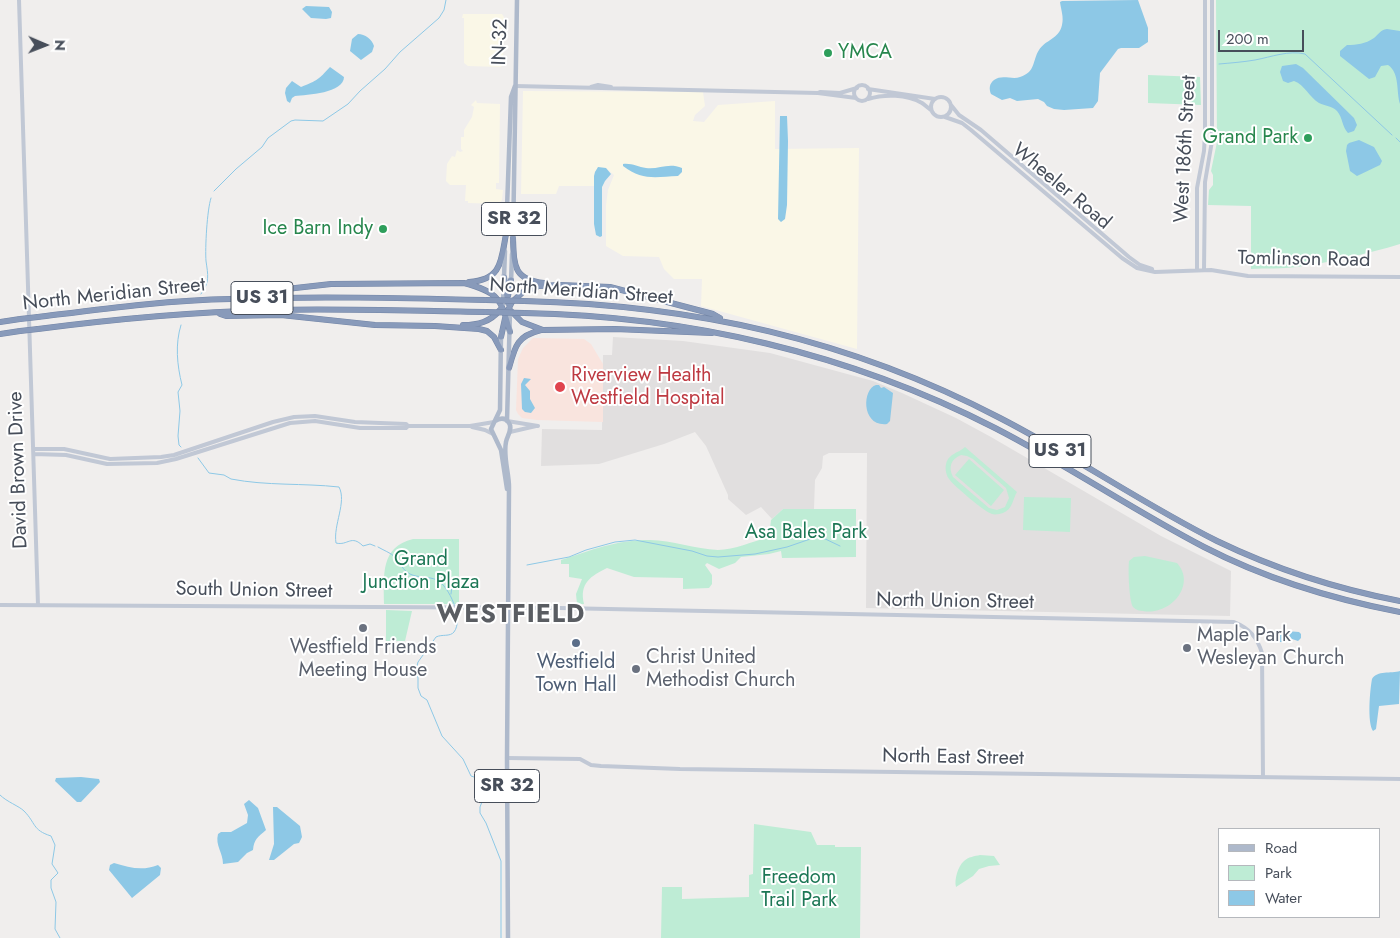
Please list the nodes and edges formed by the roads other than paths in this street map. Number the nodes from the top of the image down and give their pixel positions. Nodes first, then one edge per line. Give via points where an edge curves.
1 (19, 0) edge
2 (517, 0) edge
3 (1205, 0) edge
4 (1212, 0) edge
5 (515, 86) junction
6 (856, 88) junction
7 (868, 88) junction
8 (818, 93) junction
9 (856, 98) junction
10 (868, 99) junction
11 (935, 99) junction
12 (952, 106) junction
13 (1206, 106) junction
14 (1212, 106) junction
15 (931, 110) junction
16 (945, 117) junction
17 (506, 234) junction
18 (513, 238) junction
19 (1197, 270) junction
20 (1205, 270) junction
21 (1161, 271) junction
22 (504, 277) joint
23 (1400, 277) edge
24 (511, 280) joint
25 (464, 283) junction
26 (560, 285) junction
27 (230, 298) junction
28 (506, 307) junction
29 (215, 312) junction
30 (722, 320) junction
31 (0, 322) edge
32 (448, 327) junction
33 (543, 330) junction
34 (510, 332) joint
35 (721, 333) junction
36 (0, 334) edge
37 (501, 337) joint
38 (501, 350) junction
39 (509, 368) junction
40 (507, 421) junction
41 (494, 422) junction
42 (408, 426) junction
43 (470, 426) junction
44 (509, 433) junction
45 (494, 434) junction
46 (34, 449) junction
47 (34, 454) junction
48 (509, 502) junction
49 (1400, 600) edge
50 (0, 604) edge
51 (38, 605) junction
52 (508, 607) junction
53 (1400, 614) edge
54 (507, 758) junction
55 (1263, 777) junction
56 (1400, 779) edge
57 (508, 938) edge

1 - 46 street, David Brown Drive
2 - 5 main road, IN-32 / SR 32
3 - 13 street, West 186th Street
4 - 14 street, West 186th Street
5 - 8 street
5 - 17 main road, SR 32 via 510,97
5 - 18 main road, SR 32
6 - 7 street
6 - 8 street
6 - 9 street
7 - 10 street
7 - 11 street
8 - 9 street
9 - 10 street
10 - 15 street via 901,97 920,102
11 - 12 street via 946,98
11 - 15 street
12 - 16 street
12 - 21 street, Wheeler Road via 1135,262
13 - 14 street
13 - 19 street, West 186th Street via 1205,144 1197,188
14 - 20 street, West 186th Street via 1211,148 1204,189
15 - 16 street via 937,117
16 - 21 street, Wheeler Road via 972,130 1129,264 1146,271
17 - 22 main road, SR 32
17 - 25 highway via 501,261 494,274 482,281
18 - 24 main road, SR 32
18 - 26 highway via 514,262 521,275 533,282
19 - 20 street, Wheeler Road
19 - 21 street, Wheeler Road
20 - 23 street, Tomlinson Road via 1248,276
22 - 28 highway
24 - 28 highway
25 - 27 highway via 331,284
25 - 28 highway via 486,290
26 - 28 highway via 531,288
26 - 30 highway via 616,288 713,314
27 - 30 highway, North Meridian Street / US 31, bridge via 331,297 618,305
27 - 31 highway, North Meridian Street / US 31, bridge
28 - 32 highway via 483,323
28 - 33 highway via 522,322
28 - 34 highway
28 - 37 highway
29 - 32 highway via 226,316 281,315 375,325
29 - 35 highway, North Meridian Street / US 31, bridge via 297,309 524,313 620,318
29 - 36 highway, North Meridian Street / US 31, bridge via 128,318
30 - 49 highway, North Meridian Street / US 31 via 850,354 943,391 1000,418 1219,542 1317,580
32 - 38 highway via 487,331 496,338
33 - 35 highway
33 - 39 highway via 520,340 514,348
34 - 39 main road
35 - 53 highway, North Meridian Street / US 31 via 850,367 948,406 996,428 1206,548 1263,574 1328,596
37 - 38 main road
38 - 41 main road via 500,410
39 - 40 main road
40 - 41 main road via 500,419
40 - 44 main road
40 - 44 street via 538,426
41 - 43 street
41 - 45 main road
42 - 43 street
42 - 46 street via 300,416 161,457 110,459 64,449
42 - 47 street via 364,428 319,422 290,423 157,463 107,464 66,455
43 - 45 street
44 - 45 main road via 501,438
44 - 48 main road, SR 32 via 506,446
45 - 48 main road, SR 32 via 501,450
46 - 47 street, David Brown Drive
47 - 51 street, David Brown Drive
48 - 52 main road, SR 32
50 - 51 street, South Union Street
51 - 52 street, South Union Street
52 - 54 main road, SR 32
52 - 55 street, North Union Street via 1234,622 1252,632 1262,653
54 - 55 street, North East Street via 580,760 600,766 680,769
54 - 57 main road, SR 32
55 - 56 street, North East Street

